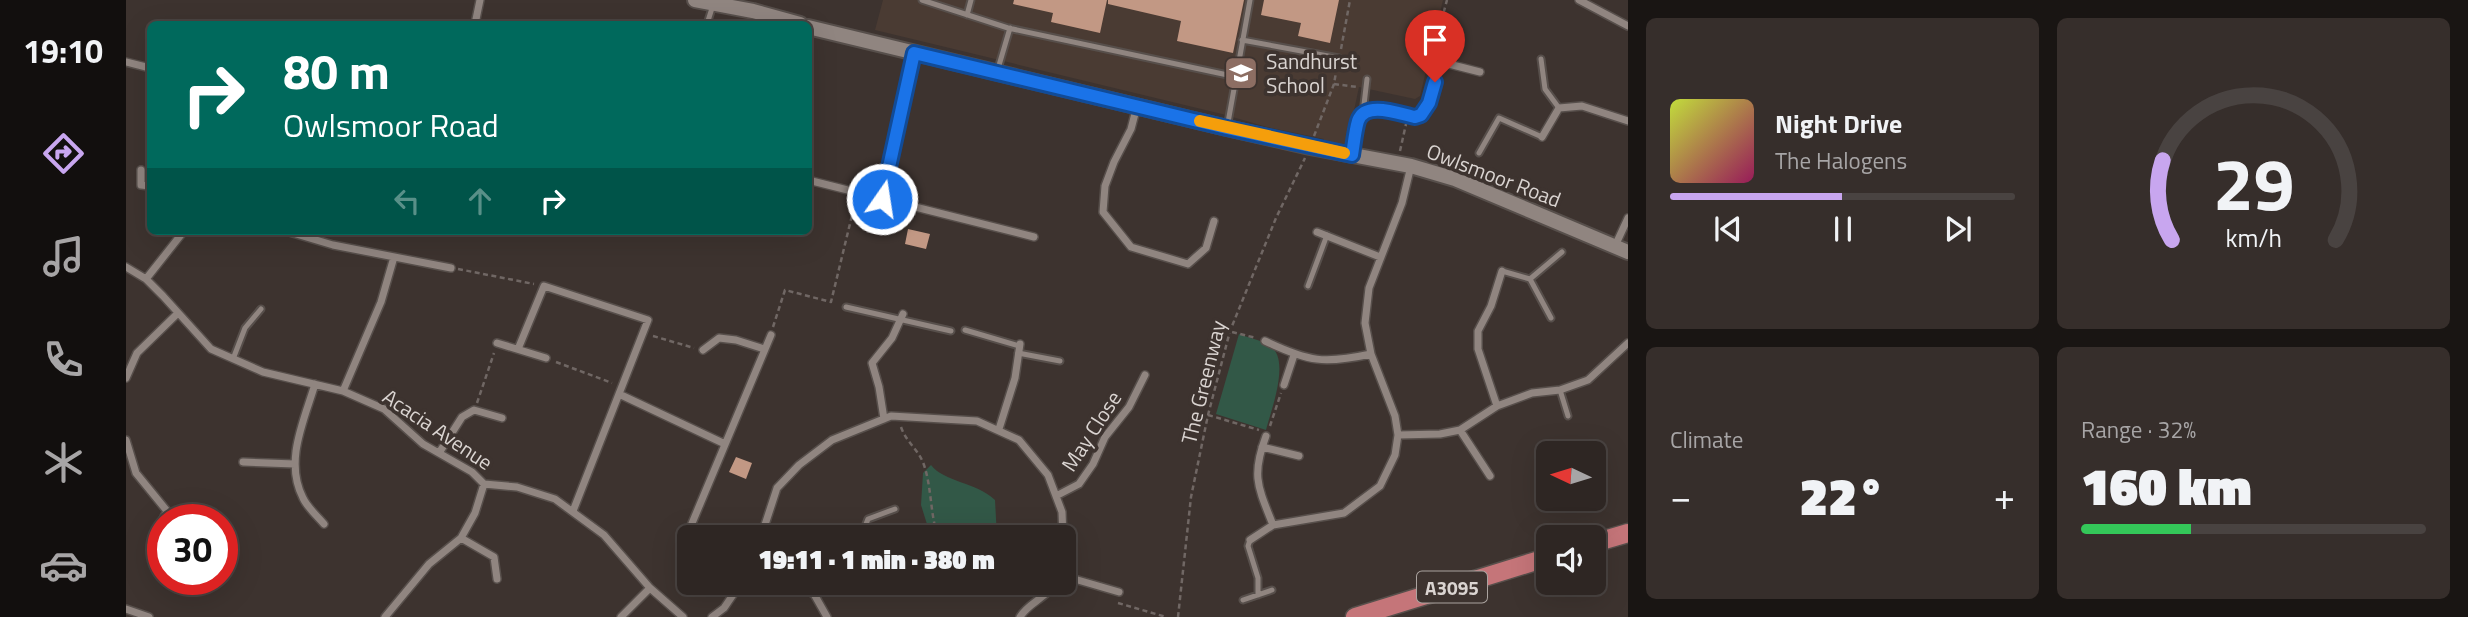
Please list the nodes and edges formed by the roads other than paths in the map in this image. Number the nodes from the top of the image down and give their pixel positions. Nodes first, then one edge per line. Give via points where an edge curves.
1 (480, 0) edge
2 (695, 0) edge
3 (922, 0) edge
4 (971, 0) edge
5 (1250, 0) edge
6 (1582, 1) edge
7 (713, 5) junction
8 (753, 5) edge
9 (967, 15) junction
10 (476, 21) edge
11 (708, 21) edge
12 (793, 21) edge
13 (1628, 26) edge
14 (812, 28) edge
15 (1010, 28) junction
16 (1242, 40) junction
17 (1444, 46) dead end
18 (914, 53) junction
19 (1339, 58) road end
20 (1541, 59) dead end
21 (126, 62) edge
22 (1441, 62) junction
23 (147, 67) edge
24 (1480, 72) dead end
25 (997, 74) junction
26 (1237, 77) junction
27 (1367, 79) dead end
28 (1137, 106) junction
29 (1559, 108) junction
30 (1363, 113) junction
31 (1628, 121) edge
32 (1227, 128) junction
33 (1542, 137) joint
34 (1479, 153) dead end
35 (1352, 155) junction
36 (1405, 164) junction
37 (141, 170) dead end
38 (812, 181) edge
39 (147, 186) edge
40 (882, 199) junction
41 (1628, 218) edge
42 (1214, 221) dead end
43 (1317, 232) dead end
44 (181, 235) edge
45 (298, 235) edge
46 (1327, 235) junction
47 (1034, 237) dead end
48 (1621, 249) edge
49 (1562, 252) dead end
50 (394, 257) junction
51 (1380, 257) junction
52 (126, 267) edge
53 (451, 268) road end
54 (1502, 271) joint
55 (146, 279) junction
56 (1530, 279) junction
57 (1308, 286) dead end
58 (846, 307) dead end
59 (261, 309) dead end
60 (178, 313) junction
61 (901, 317) junction
62 (1551, 318) dead end
63 (965, 330) dead end
64 (951, 331) dead end
65 (771, 335) road end
66 (1265, 341) road end
67 (497, 343) road end
68 (1628, 343) edge
69 (1019, 348) junction
70 (518, 349) junction
71 (764, 349) junction
72 (704, 350) road end
73 (1371, 354) junction
74 (1294, 355) junction
75 (546, 358) road end
76 (233, 359) junction
77 (1060, 361) dead end
78 (1145, 375) dead end
79 (126, 378) edge
80 (315, 384) junction
81 (1284, 385) road end
82 (1560, 390) junction
83 (343, 391) junction
84 (620, 391) junction
85 (1497, 406) junction
86 (1568, 416) dead end
87 (502, 418) dead end
88 (884, 419) junction
89 (999, 429) junction
90 (1460, 430) junction
91 (1398, 435) junction
92 (1266, 436) dead end
93 (126, 440) edge
94 (725, 444) junction
95 (1262, 447) junction
96 (439, 453) junction
97 (1299, 456) dead end
98 (243, 462) dead end
99 (295, 464) junction
100 (1490, 476) dead end
101 (484, 484) junction
102 (1056, 496) junction
103 (161, 504) edge
104 (895, 509) dead end
105 (573, 511) junction
106 (324, 524) dead end
107 (691, 525) edge
108 (765, 525) edge
109 (866, 525) edge
110 (1063, 525) edge
111 (1273, 525) junction
112 (1628, 533) edge
113 (461, 538) junction
114 (1606, 539) edge
115 (1250, 540) joint
116 (1536, 561) edge
117 (497, 579) dead end
118 (1076, 579) edge
119 (650, 587) junction
120 (1272, 590) dead end
121 (1119, 592) dead end
122 (733, 595) edge
123 (815, 595) edge
124 (1044, 595) edge
125 (1258, 595) junction
126 (1243, 600) dead end
127 (126, 609) edge
128 (149, 617) edge
129 (385, 617) edge
130 (621, 617) edge
131 (684, 617) edge
132 (712, 617) edge
133 (827, 617) edge
134 (1020, 617) edge
135 (1355, 617) edge

1 - 10 street
2 - 7 street
3 - 9 lane
4 - 9 lane
5 - 16 lane
6 - 13 street
7 - 8 street
7 - 11 lane
8 - 12 street
9 - 15 lane
14 - 18 street, Owlsmoor Road
15 - 25 lane
15 - 26 lane
16 - 19 lane
16 - 26 lane
17 - 22 street
18 - 25 street, Owlsmoor Road
18 - 40 street
20 - 29 lane via 1545,89
21 - 23 street
22 - 24 street
22 - 30 street via 1421,115 1375,109
25 - 28 street, Owlsmoor Road
26 - 32 lane
27 - 30 lane
28 - 32 street, Owlsmoor Road
28 - 42 street via 1105,186 1103,212 1131,247 1188,264 1206,248
29 - 31 street via 1582,106
29 - 33 street
30 - 35 street
32 - 35 street, Owlsmoor Road
33 - 34 lane via 1499,118
35 - 36 street, Owlsmoor Road
36 - 48 street, Owlsmoor Road via 1455,178
36 - 51 street via 1402,203
37 - 39 street via 142,185
38 - 40 street
40 - 47 street
41 - 48 street
43 - 46 street
44 - 55 street
45 - 50 street
46 - 51 street
46 - 57 lane
49 - 56 lane
50 - 53 street
50 - 83 street via 381,302
51 - 73 street via 1369,288 1365,323
52 - 55 street, Acacia Avenue
54 - 56 lane
54 - 85 street via 1478,331 1478,349
55 - 60 street, Acacia Avenue
56 - 62 lane
58 - 61 lane
59 - 76 lane via 245,328
60 - 76 street, Acacia Avenue via 211,349
60 - 79 street via 137,353
61 - 64 lane
61 - 88 street via 872,363
63 - 69 lane
65 - 71 street
66 - 74 street
67 - 70 street
68 - 82 street via 1588,380
69 - 77 lane
69 - 89 street
70 - 75 street
70 - 84 street via 544,286 648,320
71 - 72 street via 719,338
71 - 94 street
73 - 74 street via 1337,362
73 - 91 street
74 - 81 street
76 - 80 street, Acacia Avenue via 262,373
78 - 102 street, May Close via 1079,484
80 - 83 street, Acacia Avenue
80 - 99 street
82 - 85 street via 1532,393
82 - 86 lane
83 - 96 street, Acacia Avenue via 384,410
84 - 94 street
84 - 105 street
85 - 90 street
87 - 96 street via 474,411 462,417
88 - 89 street via 977,421
88 - 108 street via 832,440 799,465 777,488
89 - 102 street via 1019,440 1048,475
90 - 91 street
90 - 100 street
91 - 111 street via 1395,455 1380,486 1344,513
92 - 95 street
93 - 103 street via 136,473
94 - 107 street
95 - 97 street
95 - 111 street via 1257,486
96 - 101 street, Acacia Avenue
98 - 99 street
99 - 106 street via 295,480 304,501
101 - 105 street, Acacia Avenue via 534,491
101 - 113 street
102 - 110 street
104 - 109 lane via 868,519
105 - 119 street, Acacia Avenue via 604,535
111 - 115 street
112 - 114 main road
113 - 117 street via 494,557
113 - 129 street via 429,564
115 - 125 lane
116 - 135 main road, A3095
118 - 121 street
119 - 130 street
119 - 131 street, Acacia Avenue
120 - 125 lane
122 - 132 street
123 - 133 street
124 - 134 street
125 - 126 lane
127 - 128 street

